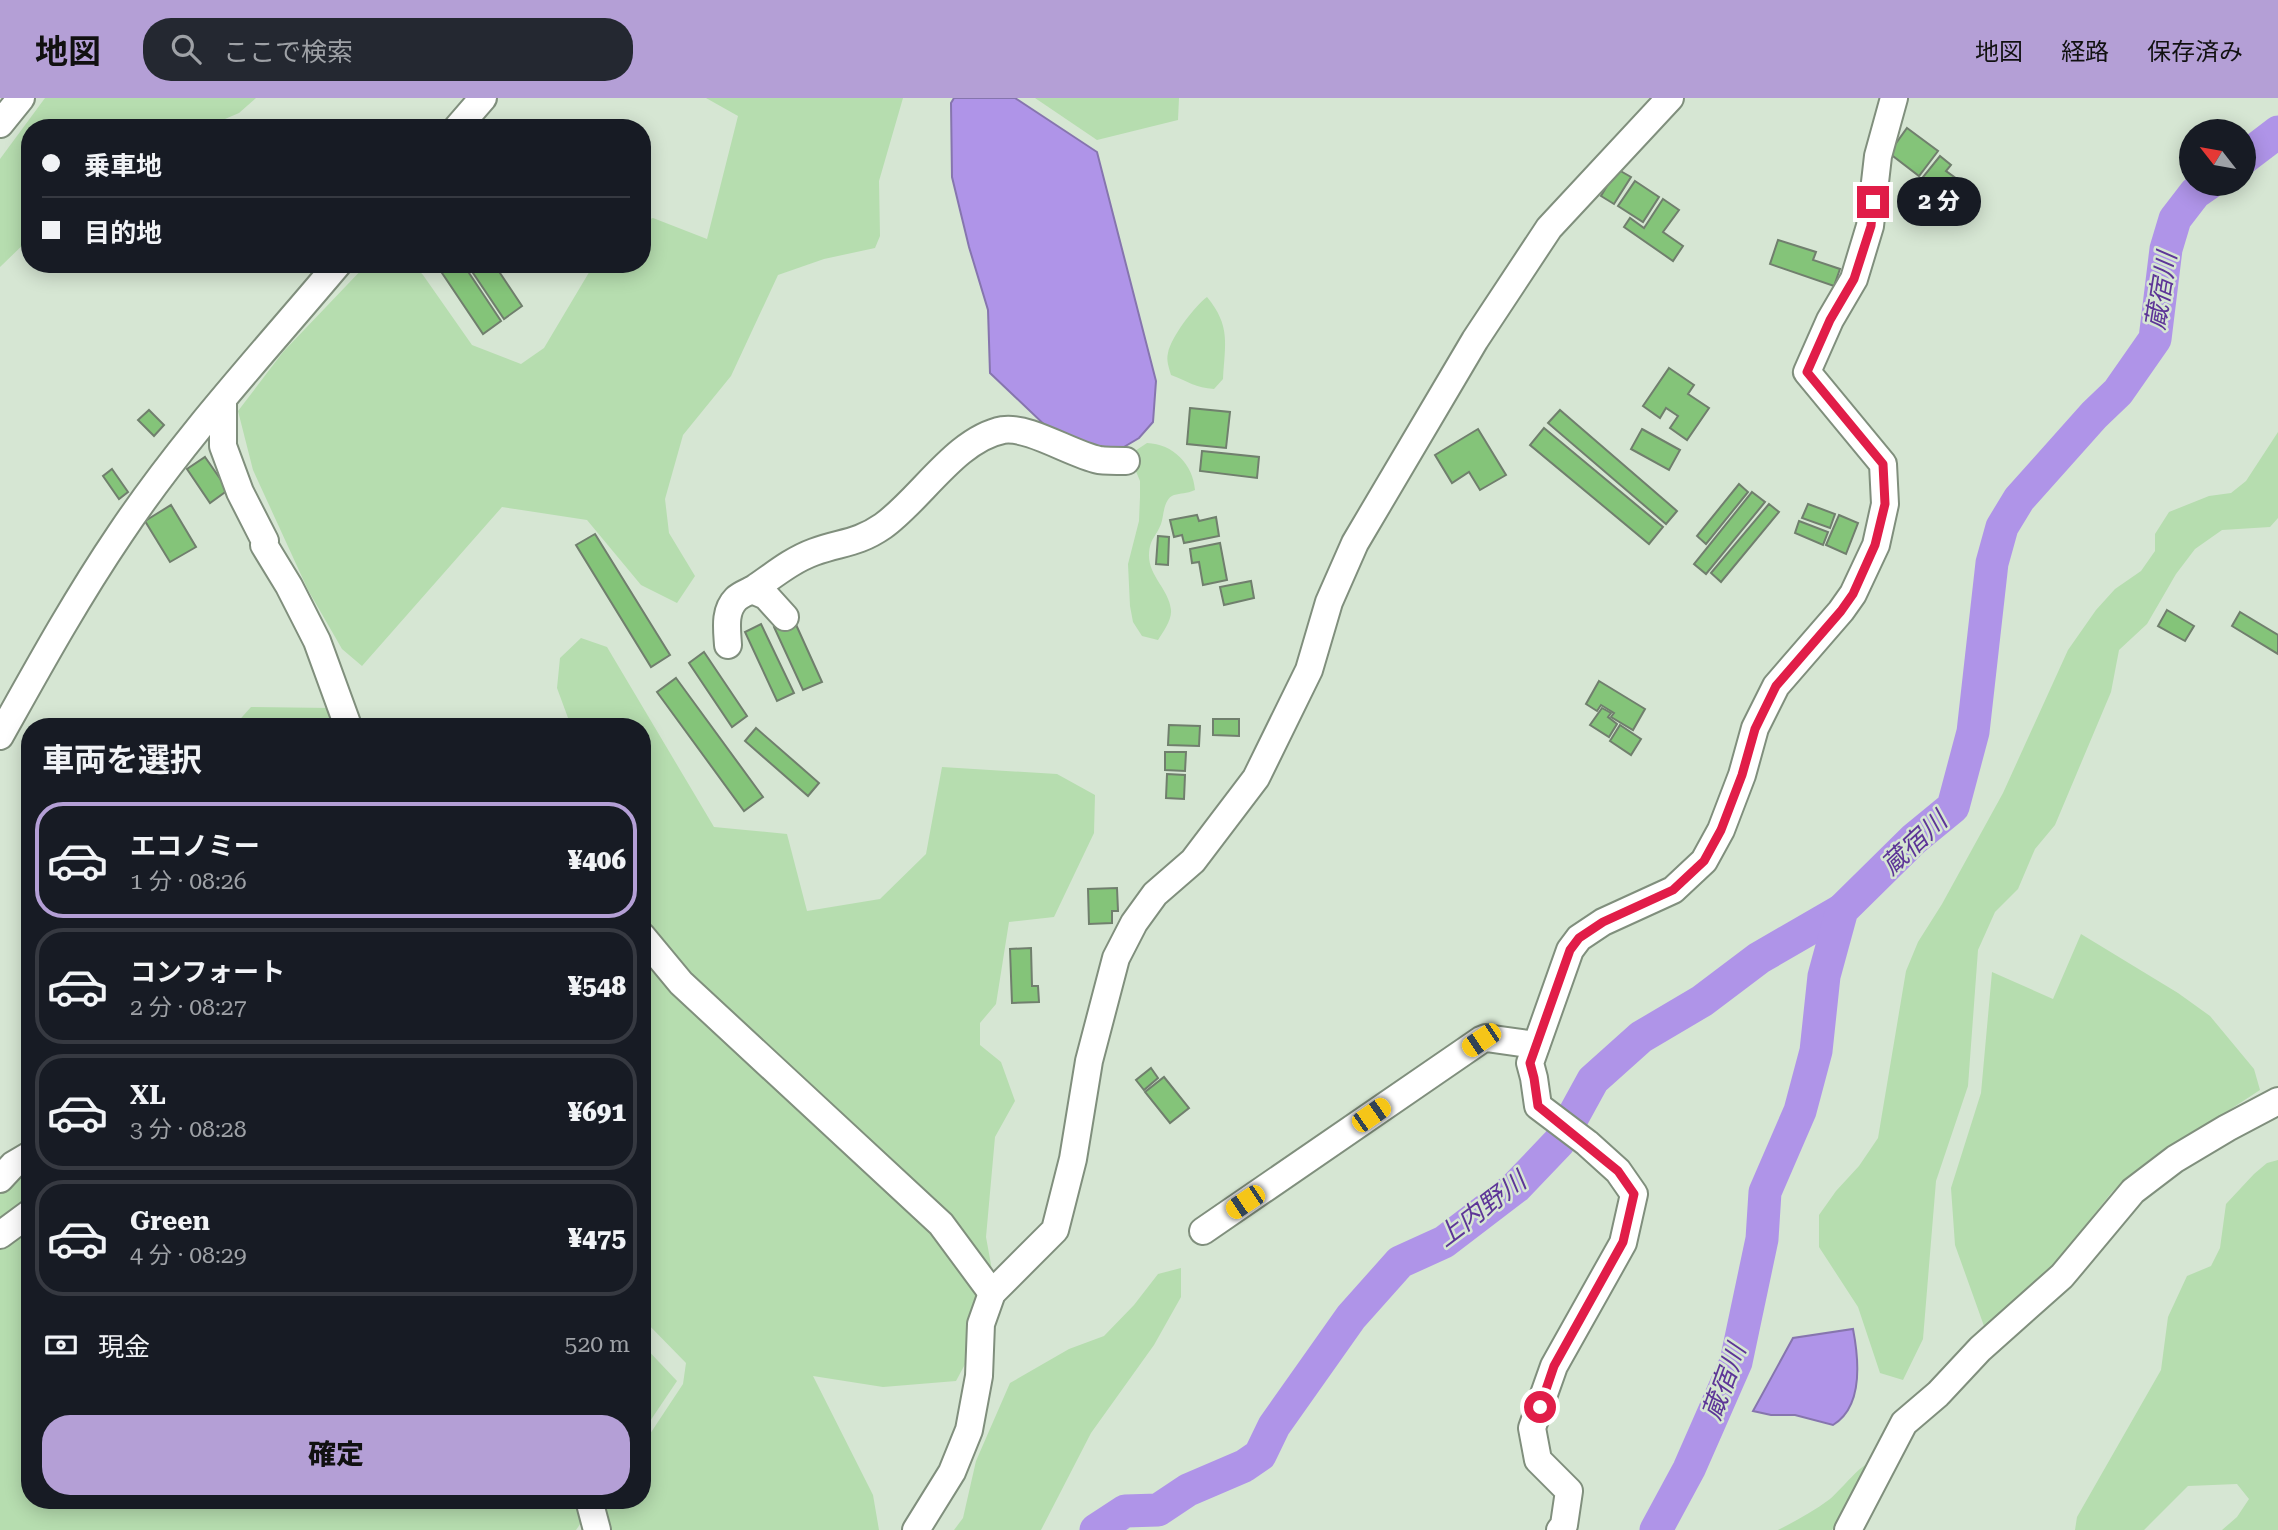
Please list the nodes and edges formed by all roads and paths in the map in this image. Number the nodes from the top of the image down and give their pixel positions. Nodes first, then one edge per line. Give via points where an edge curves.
1 (21, 98) edge
2 (483, 98) edge
3 (1670, 98) edge
4 (1894, 98) edge
5 (465, 119) edge
6 (0, 124) edge
7 (330, 273) edge
8 (223, 401) junction
9 (1125, 461) dead end
10 (752, 590) junction
11 (785, 617) dead end
12 (728, 645) dead end
13 (345, 718) edge
14 (0, 736) edge
15 (651, 947) edge
16 (1536, 1045) junction
17 (2278, 1101) edge
18 (21, 1160) edge
19 (0, 1179) edge
20 (21, 1220) edge
21 (1203, 1231) dead end
22 (0, 1235) edge
23 (992, 1293) junction
24 (591, 1509) edge
25 (597, 1530) edge
26 (916, 1530) edge
27 (1560, 1530) edge
28 (1848, 1530) edge

1 - 6 street
2 - 5 street
3 - 23 street via 1549,228 1475,340 1355,543 1329,602 1309,670 1256,778 1193,861 1155,894 1134,923 1116,958 1089,1060 1073,1159 1055,1230
4 - 16 street via 1878,156 1871,226 1854,279 1807,372 1883,464 1885,504 1875,545 1853,594 1776,686 1755,729 1721,830 1704,861 1673,890 1579,938 1570,950
7 - 8 street
8 - 13 street via 223,446 240,492 317,641
8 - 14 street via 167,468 120,535
9 - 10 street via 1099,460 1015,429 999,431 958,455 883,526 858,541 793,562
10 - 11 street via 766,596
10 - 12 street via 737,598 729,611
15 - 23 street via 681,983 941,1224
16 - 21 street via 1481,1040
16 - 27 street via 1530,1063 1538,1106 1618,1171 1634,1194 1623,1242 1554,1366 1532,1427 1538,1460 1569,1491
17 - 28 street via 2175,1159 2133,1191 2063,1276 1904,1423
18 - 19 street
20 - 22 street
23 - 26 street via 981,1324 979,1376 969,1430 952,1472
24 - 25 street

